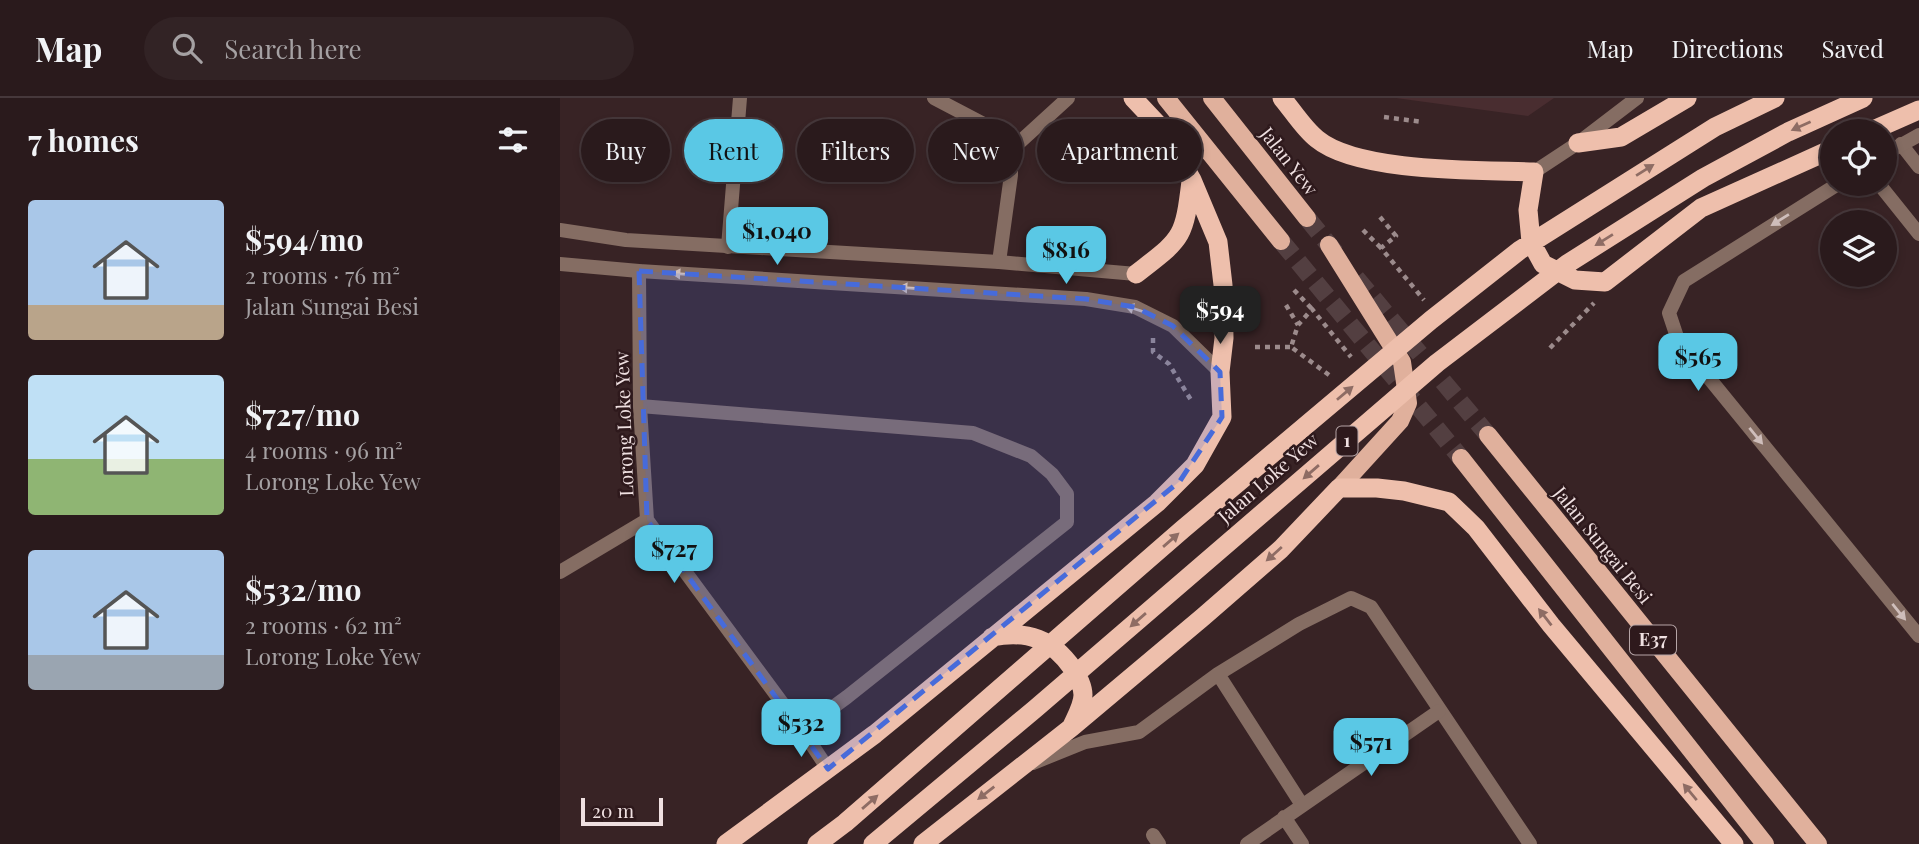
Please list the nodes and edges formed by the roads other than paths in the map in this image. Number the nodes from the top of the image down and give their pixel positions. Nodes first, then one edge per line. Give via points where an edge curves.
1 (740, 98) edge
2 (934, 98) edge
3 (1068, 98) edge
4 (1133, 98) edge
5 (1166, 98) edge
6 (1212, 98) edge
7 (1282, 98) edge
8 (1637, 98) edge
9 (1687, 98) edge
10 (1775, 98) edge
11 (1863, 98) edge
12 (1919, 110) edge
13 (974, 119) edge
14 (1153, 119) edge
15 (1897, 120) edge
16 (1919, 135) edge
17 (1023, 139) edge
18 (1578, 143) junction
19 (1901, 144) junction
20 (1897, 146) edge
21 (1820, 154) edge
22 (1919, 167) edge
23 (1534, 172) junction
24 (1010, 182) edge
25 (1192, 182) edge
26 (1193, 182) edge
27 (1820, 195) edge
28 (1889, 196) edge
29 (1307, 218) tunnel mouth
30 (560, 230) edge
31 (1919, 234) edge
32 (1280, 241) tunnel mouth
33 (1329, 245) tunnel mouth
34 (729, 247) junction
35 (999, 261) junction
36 (560, 264) edge
37 (639, 271) junction
38 (1136, 274) joint
39 (1220, 372) junction
40 (640, 406) junction
41 (1488, 435) tunnel mouth
42 (1461, 458) tunnel mouth
43 (1339, 488) junction
44 (647, 520) junction
45 (560, 572) edge
46 (1919, 636) edge
47 (991, 637) junction
48 (1218, 674) junction
49 (1439, 711) junction
50 (1072, 727) junction
51 (802, 730) junction
52 (828, 769) junction
53 (1016, 770) junction
54 (1302, 805) junction
55 (1284, 817) junction
56 (726, 844) edge
57 (817, 844) edge
58 (873, 844) edge
59 (923, 844) edge
60 (1247, 844) edge
61 (1302, 844) edge
62 (1530, 844) edge
63 (1734, 844) edge
64 (1765, 844) edge
65 (1818, 844) edge

1 - 34 street
2 - 13 street
3 - 17 street
4 - 14 highway
5 - 32 main road
6 - 29 main road, Jalan Yew
7 - 23 highway via 1317,139 1343,154 1412,167
8 - 18 street
9 - 18 highway via 1621,137
57 -> 10 highway, Jalan Loke Yew / 1 via 1193,520 1520,250 1715,127
11 -> 58 highway, Jalan Loke Yew / 1 via 1703,178 1556,272 1437,363
12 - 15 highway
16 - 19 street
18 - 23 street
19 - 20 street
19 - 22 street
21 - 23 highway via 1701,208 1605,282 1575,281 1543,264 1531,242 1528,210
24 - 35 street
25 - 38 highway via 1186,224 1176,243
26 - 39 highway via 1217,242 1223,285
27 -> 46 street via 1684,281 1669,313 1678,340
28 - 31 street
30 - 34 street
33 - 43 main road via 1402,362 1408,403 1401,421
34 - 35 street
35 - 38 street
36 - 37 street
39 -> 37 street via 1173,326 1135,307 1086,299
37 - 40 street, Lorong Loke Yew
39 - 47 highway via 1222,417 1195,465 1157,503
40 - 44 street, Lorong Loke Yew
40 - 51 street via 973,433 1031,456 1067,494 1067,522
41 - 65 main road, Jalan Sungai Besi / E37
42 - 64 main road, E37
43 -> 50 highway via 1280,549
63 -> 43 highway via 1476,528 1449,502 1404,491
44 - 45 street
44 - 51 street, Lorong Loke Yew
47 - 50 highway via 1023,634 1063,655 1083,694
47 - 52 highway
48 - 49 street via 1299,624 1352,598 1371,607
48 - 53 street via 1139,732 1085,743
48 - 54 street
49 - 54 street
49 - 62 street
50 - 53 highway
51 - 52 street, Lorong Loke Yew
52 - 56 highway
53 -> 59 highway
54 - 55 street
55 - 60 street
55 - 61 street

